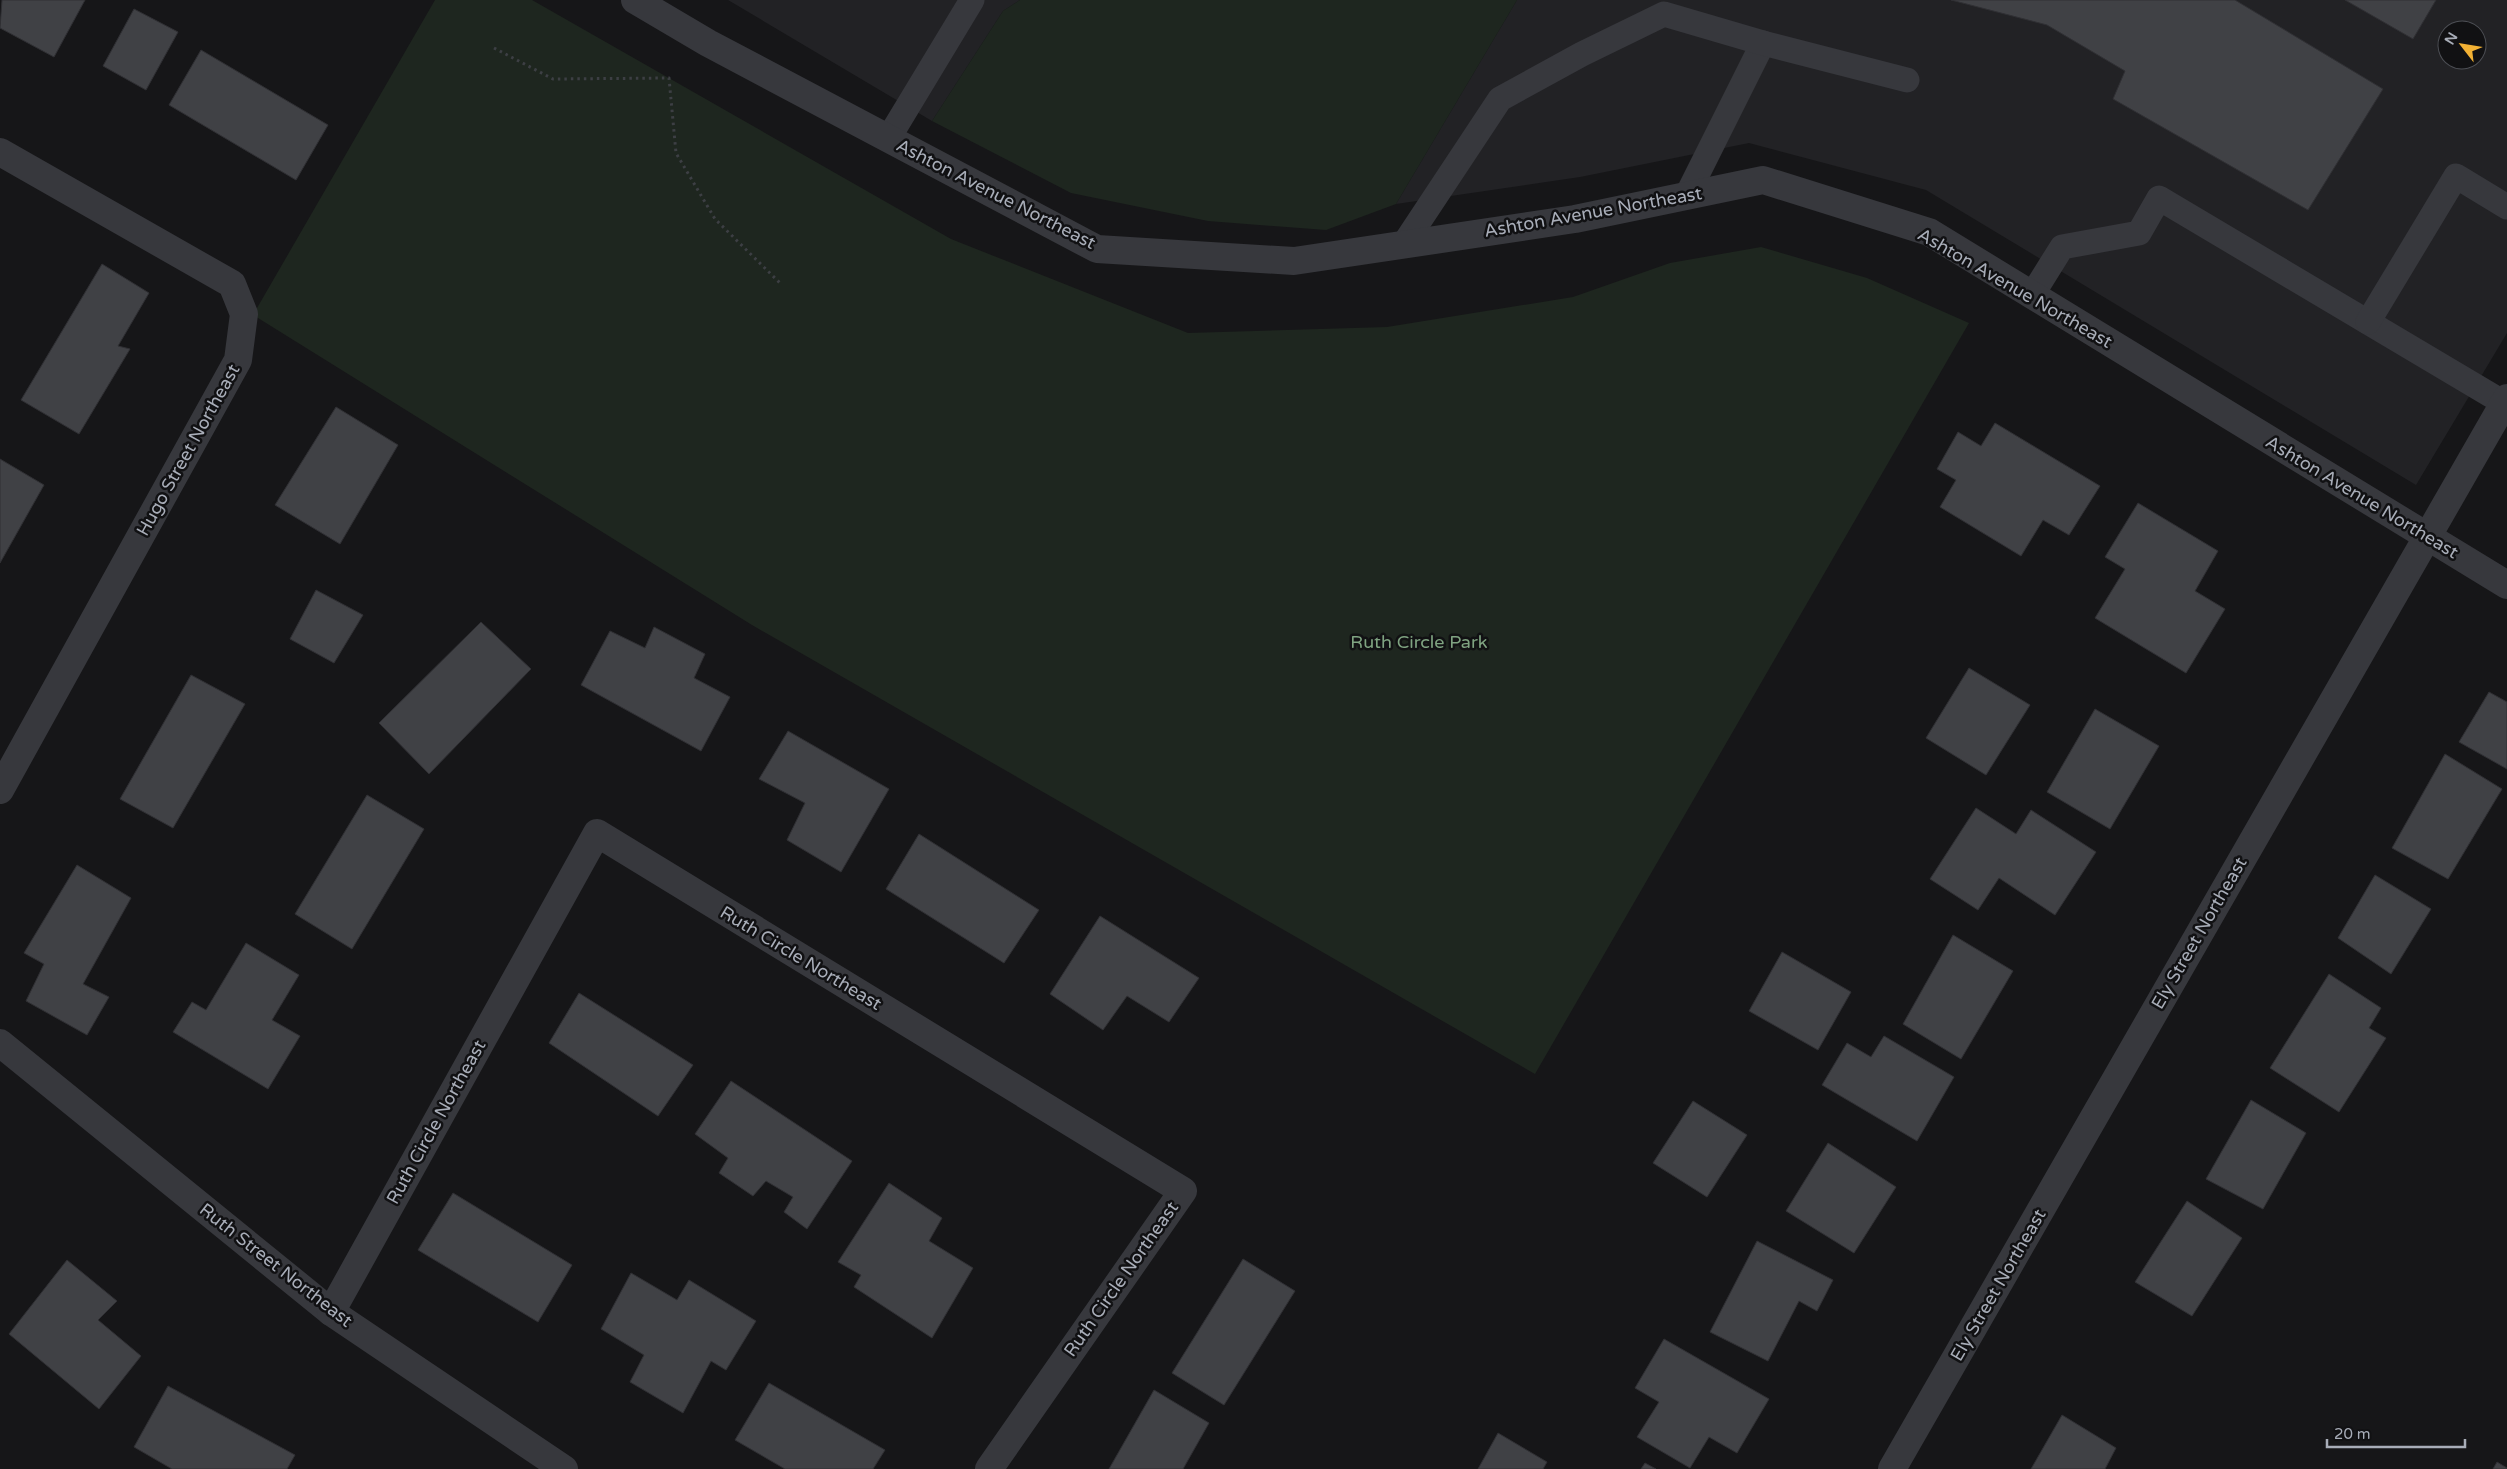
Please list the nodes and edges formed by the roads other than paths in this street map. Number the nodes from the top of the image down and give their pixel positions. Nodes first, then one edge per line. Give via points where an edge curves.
1 (635, 0) edge
2 (972, 0) edge
3 (1763, 43) junction
4 (1907, 80) dead end
5 (888, 139) junction
6 (0, 152) edge
7 (1687, 195) junction
8 (2507, 207) edge
9 (1404, 244) junction
10 (2032, 296) junction
11 (2368, 322) junction
12 (2506, 400) edge
13 (2426, 536) junction
14 (2507, 585) edge
15 (0, 790) edge
16 (0, 1043) edge
17 (331, 1312) junction
18 (564, 1469) edge
19 (989, 1469) edge
20 (1892, 1469) edge

1 - 5 street, Ashton Avenue Northeast via 708,43
2 - 5 lane
3 - 4 lane
3 - 7 lane
3 - 9 lane via 1664,14 1500,99
5 - 9 street, Ashton Avenue Northeast via 1097,249 1294,261
6 - 15 street, Hugo Street Northeast via 232,284 244,314 238,360
7 - 9 street, Ashton Avenue Northeast via 1576,219
7 - 10 street, Ashton Avenue Northeast via 1763,180 1929,232
8 - 11 lane via 2456,176
10 - 11 lane via 2062,247 2139,233 2159,198
10 - 13 street, Ashton Avenue Northeast
11 - 12 lane
12 - 13 street, Ely Street Northeast
13 - 14 street, Ashton Avenue Northeast
13 - 20 street, Ely Street Northeast
16 - 17 street, Ruth Street Northeast
17 - 18 street, Ruth Street Northeast
17 - 19 street, Ruth Circle Northeast via 598,833 1183,1191

